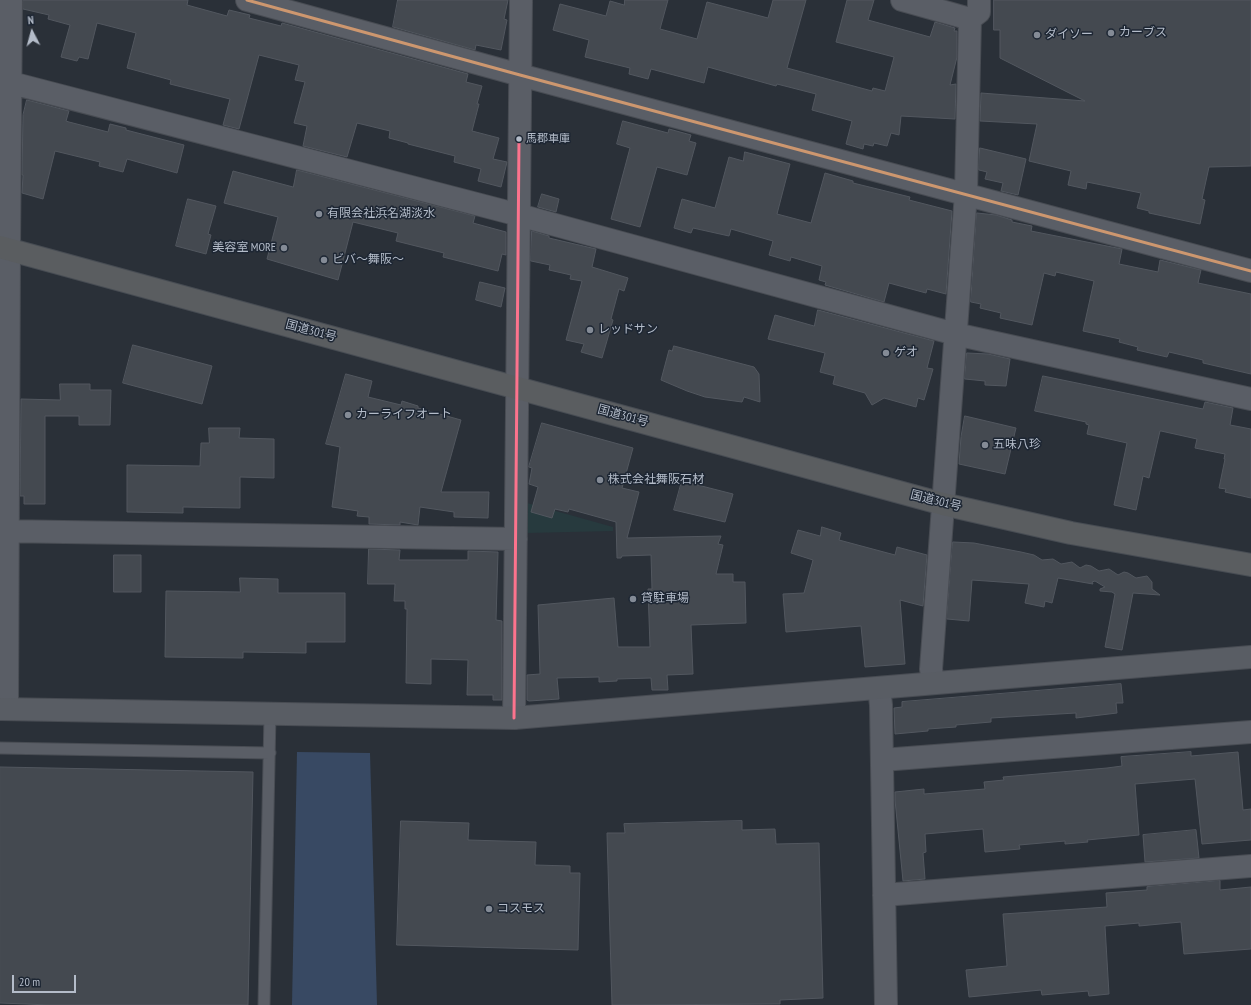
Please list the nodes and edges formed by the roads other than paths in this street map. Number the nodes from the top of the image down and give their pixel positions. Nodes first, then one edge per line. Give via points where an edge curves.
1 (11, 0) edge
2 (247, 0) edge
3 (520, 0) edge
4 (902, 0) edge
5 (975, 10) edge
6 (520, 74) junction
7 (5, 81) edge
8 (966, 193) junction
9 (519, 215) junction
10 (4, 248) edge
11 (1251, 271) edge
12 (956, 334) junction
13 (4, 379) edge
14 (517, 387) junction
15 (1251, 399) edge
16 (943, 504) junction
17 (4, 531) edge
18 (516, 539) junction
19 (1251, 564) edge
20 (1251, 657) edge
21 (932, 683) junction
22 (879, 688) junction
23 (3, 709) edge
24 (270, 714) junction
25 (514, 718) junction
26 (1251, 732) edge
27 (0, 748) edge
28 (270, 753) junction
29 (882, 760) junction
30 (1251, 866) edge
31 (884, 895) junction
32 (264, 1005) edge
33 (886, 1005) edge

1 - 7 street
2 - 6 street
3 - 6 street
4 - 5 street
5 - 8 street
6 - 8 street
6 - 9 street
7 - 9 street
7 - 10 street
8 - 11 street
8 - 12 street
9 - 12 street
9 - 14 street
10 - 13 street
10 - 14 highway, 国道301号
12 - 15 street
12 - 16 street
13 - 17 street
14 - 16 highway, 国道301号
14 - 18 street
16 - 19 highway, 国道301号 via 1071,533
16 - 21 street
17 - 18 street
17 - 23 street
18 - 25 street
20 - 21 street
21 - 22 street
22 - 25 street
22 - 29 street
23 - 24 street
24 - 25 street
24 - 28 lane
26 - 29 street
27 - 28 lane
28 - 32 lane
29 - 31 street
30 - 31 street
31 - 33 street

